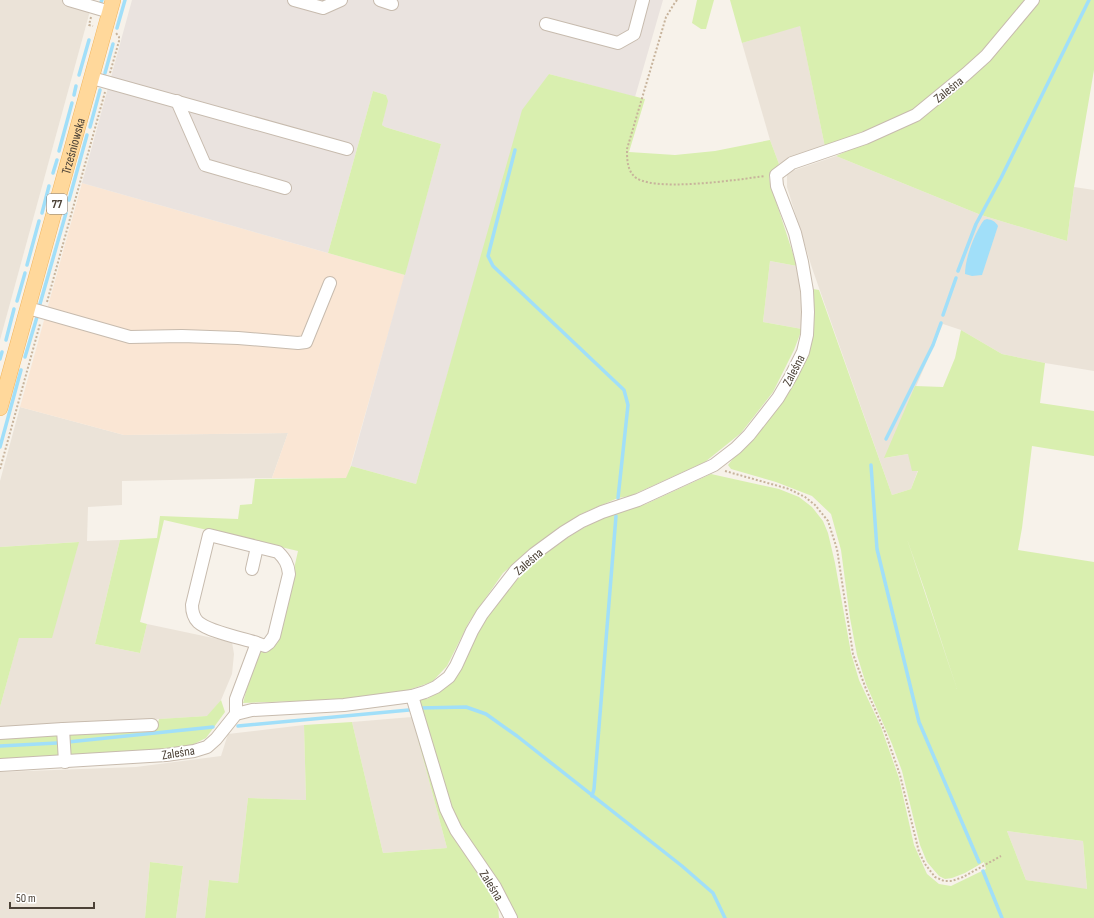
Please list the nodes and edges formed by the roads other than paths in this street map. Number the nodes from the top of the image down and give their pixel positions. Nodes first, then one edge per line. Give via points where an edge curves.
1 (69, 0) edge
2 (294, 0) edge
3 (341, 0) edge
4 (643, 0) edge
5 (1033, 0) edge
6 (112, 6) edge
7 (546, 24) dead end
8 (92, 78) junction
9 (177, 101) junction
10 (347, 149) dead end
11 (285, 188) dead end
12 (330, 283) dead end
13 (28, 308) junction
14 (0, 408) edge
15 (257, 547) junction
16 (252, 569) dead end
17 (257, 643) junction
18 (412, 696) junction
19 (236, 714) junction
20 (152, 725) dead end
21 (63, 729) junction
22 (0, 734) edge
23 (65, 762) junction
24 (0, 765) edge
25 (503, 902) junction
26 (502, 918) edge
27 (511, 918) edge

1 - 6 street via 94,7
2 - 3 street via 323,8
4 - 7 street via 634,34 618,43
5 - 18 street, Zaleśna via 986,56 916,115 864,138 792,163 776,175 777,186 795,233 802,262 806,291 807,335 803,352 791,376 778,398 749,435 714,465 638,500 582,521 534,554 516,570 482,614 449,677 425,692
6 - 8 main road, Trześniowska / 77
8 - 9 street
8 - 13 main road, Trześniowska / 77
9 - 10 street
9 - 11 street via 204,165
12 - 13 street via 306,342 298,343 182,336 130,337
13 - 14 main road, Trześniowska / 77
15 - 16 street
15 - 17 street via 278,552 288,565 289,574 274,636 265,646
15 - 17 street via 209,535 192,613 205,627
17 - 19 street via 236,699
18 - 19 street, Zaleśna via 344,706 252,710
18 - 25 street, Zaleśna via 446,809 456,830
19 - 23 street, Zaleśna via 207,747 194,751
20 - 21 street
21 - 22 street
21 - 23 street
23 - 24 street, Zaleśna
25 - 26 street
25 - 27 street, Zaleśna

